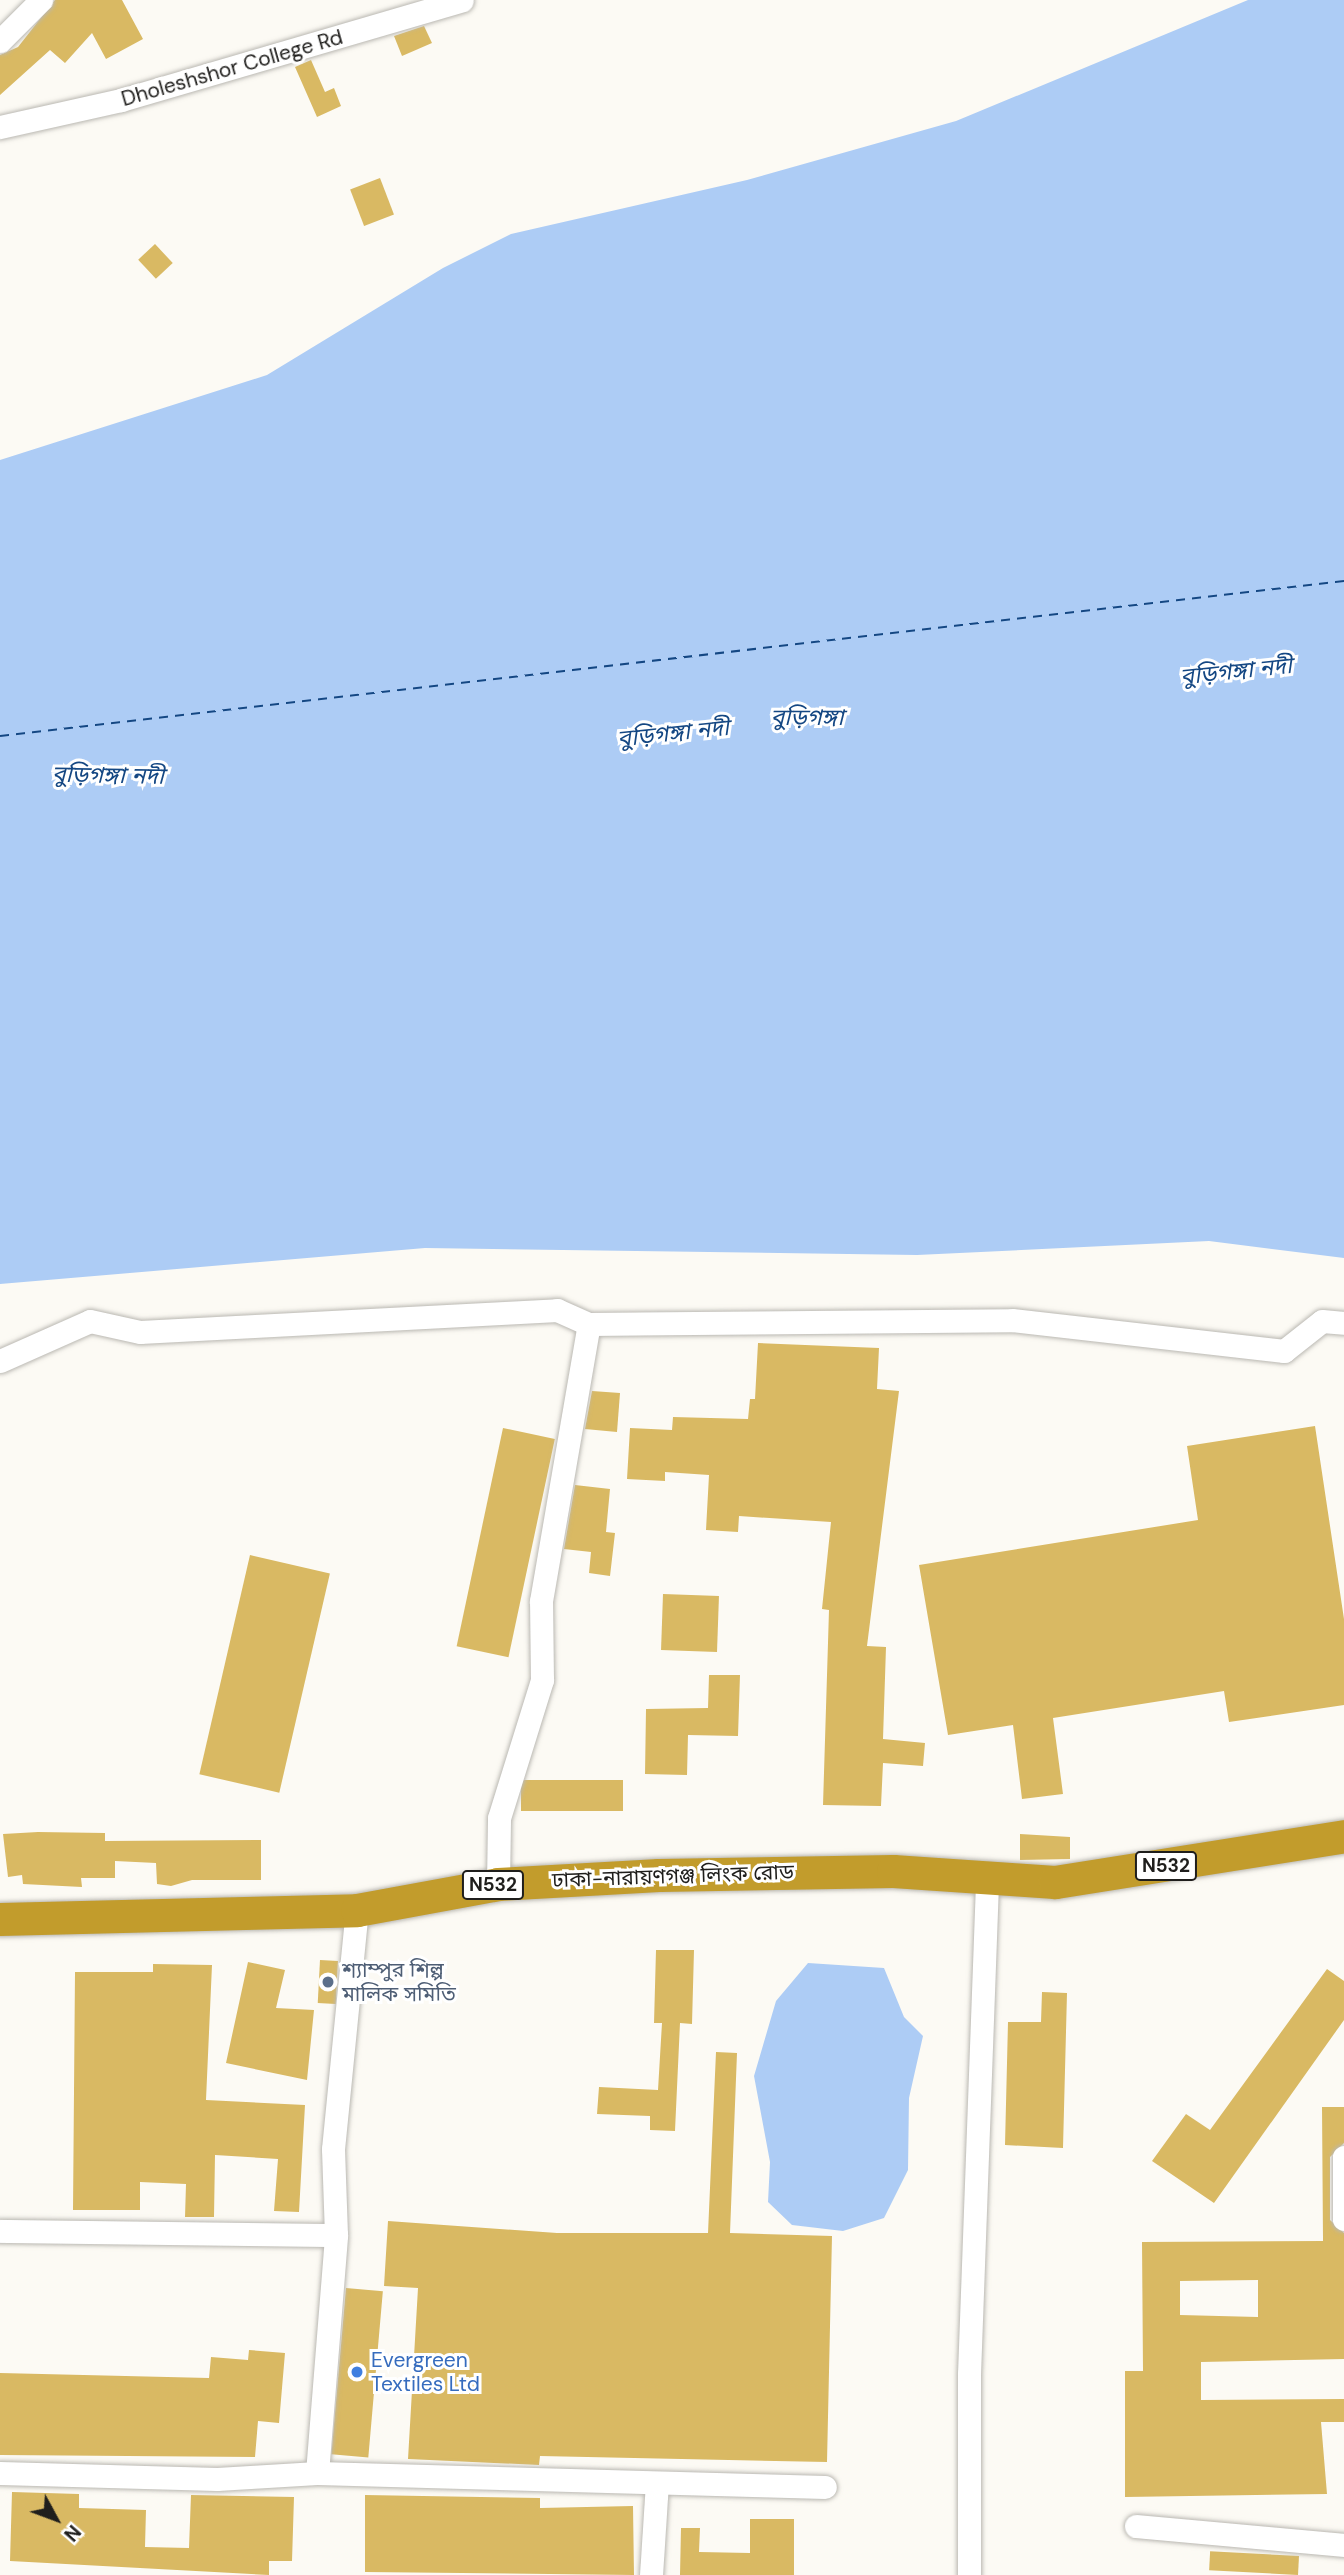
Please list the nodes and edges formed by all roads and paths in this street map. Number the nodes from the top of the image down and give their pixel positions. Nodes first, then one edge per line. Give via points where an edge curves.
1 (41, 0) edge
2 (462, 0) edge
3 (0, 41) edge
4 (0, 128) edge
5 (1344, 1323) edge
6 (589, 1324) junction
7 (0, 1361) edge
8 (1344, 1836) edge
9 (987, 1880) junction
10 (498, 1884) junction
11 (357, 1910) junction
12 (0, 1919) edge
13 (1344, 2157) edge
14 (1344, 2218) edge
15 (0, 2231) edge
16 (337, 2235) junction
17 (0, 2473) edge
18 (317, 2473) junction
19 (657, 2483) junction
20 (825, 2487) dead end
21 (1136, 2526) dead end
22 (1344, 2545) edge
23 (652, 2575) edge
24 (969, 2575) edge

1 - 3 street
2 - 4 street, Dholeshshor College Rd via 121,100
5 - 6 street via 1322,1321 1284,1351 1012,1320
6 - 7 street via 557,1310 140,1332 90,1321
6 - 10 street via 541,1601 542,1680 499,1818
8 - 9 highway, ঢাকা-নারায়ণগঞ্জ লিংক রোড / N532 via 1091,1880
9 - 10 highway, ঢাকা-নারায়ণগঞ্জ লিংক রোড / N532 via 893,1871
9 - 24 street via 969,2374
10 - 11 highway, ঢাকা-নারায়ণগঞ্জ লিংক রোড / N532
11 - 12 highway, ঢাকা-নারায়ণগঞ্জ লিংক রোড / N532
11 - 16 street via 333,2149
13 - 14 street
15 - 16 street
16 - 18 street
17 - 18 street via 217,2479
18 - 19 street
19 - 20 street
19 - 23 street
21 - 22 street

